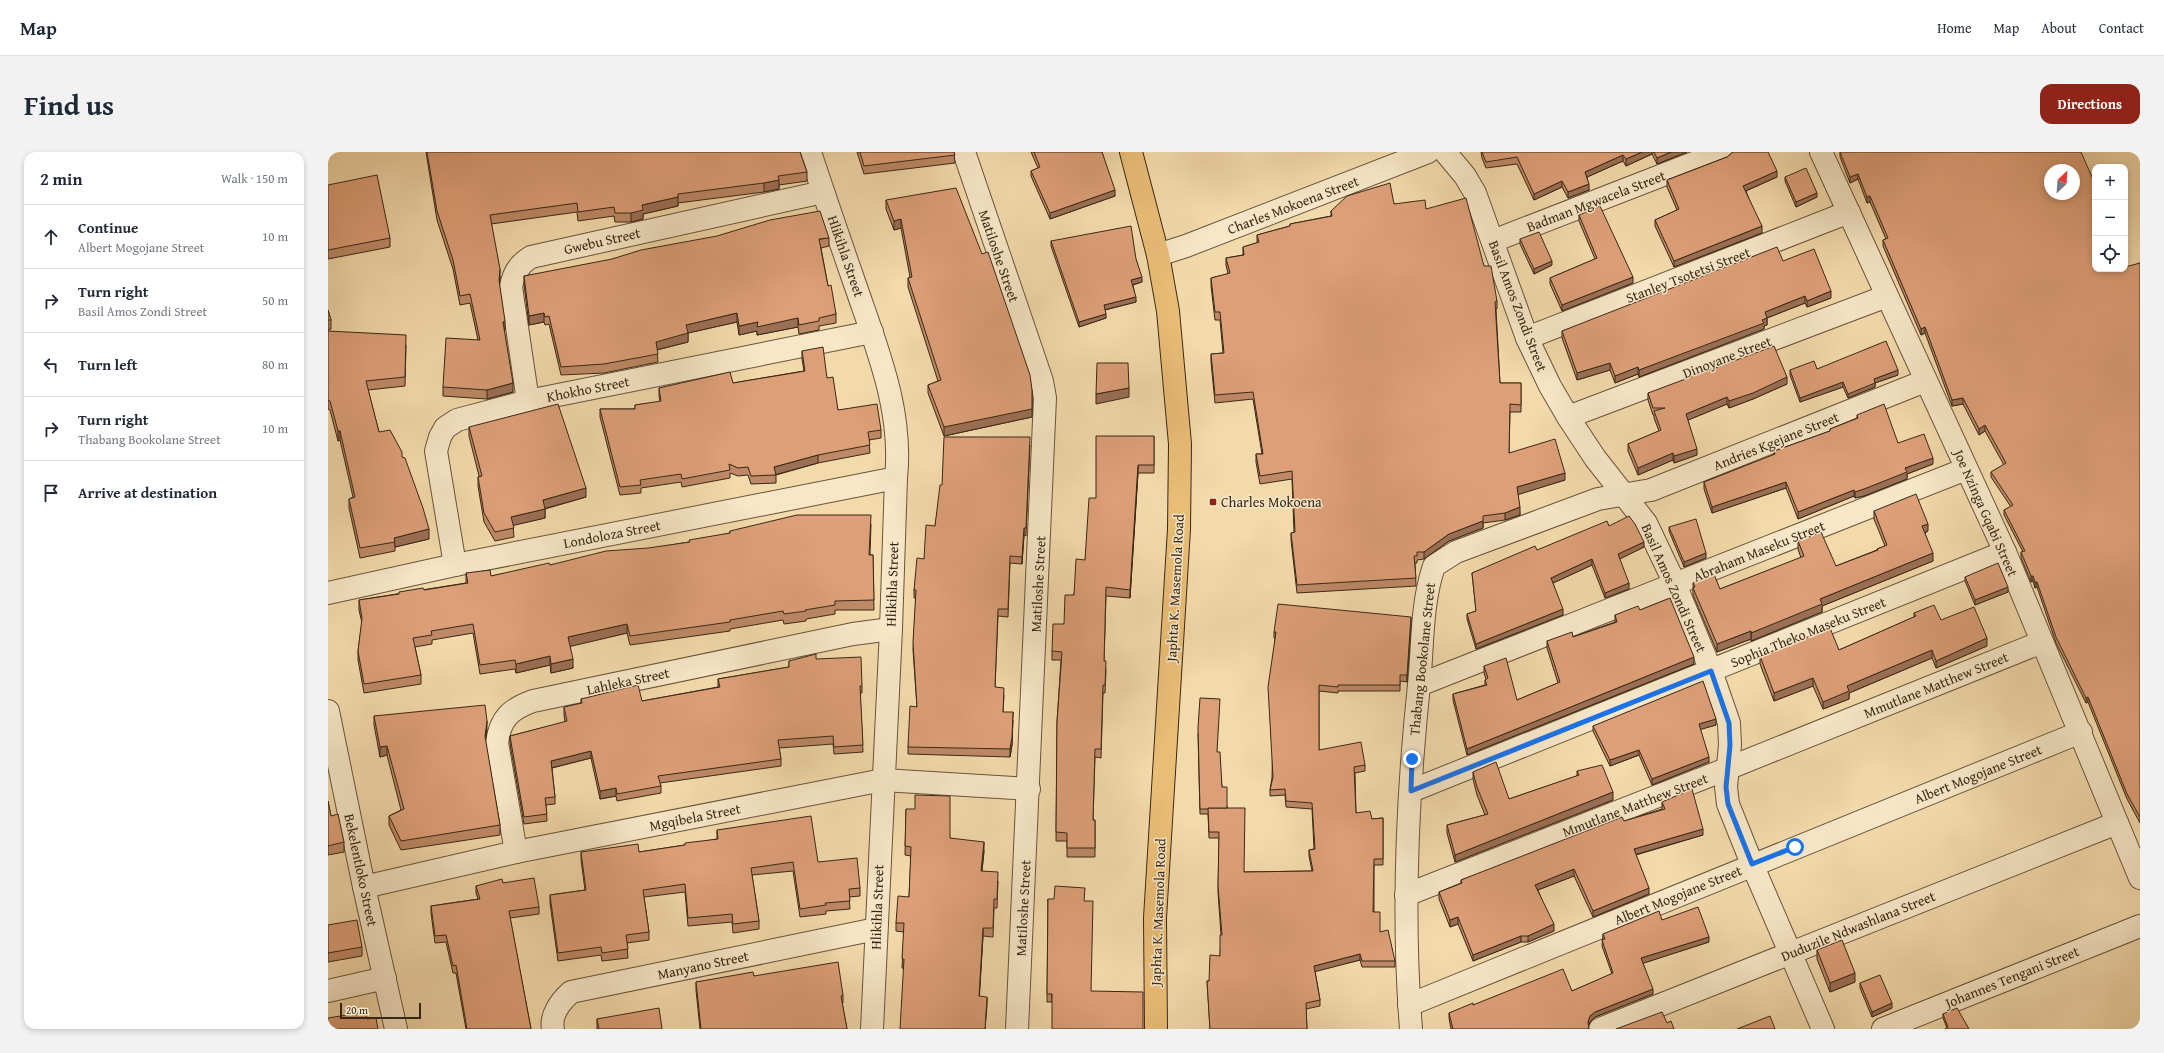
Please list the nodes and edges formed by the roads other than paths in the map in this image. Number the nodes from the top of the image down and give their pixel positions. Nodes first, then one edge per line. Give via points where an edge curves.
1 (810, 152) edge
2 (964, 152) edge
3 (1131, 152) edge
4 (1428, 152) edge
5 (1445, 152) edge
6 (1722, 152) edge
7 (1821, 152) edge
8 (823, 192) junction
9 (1849, 212) junction
10 (1493, 241) junction
11 (1158, 255) junction
12 (1887, 296) junction
13 (872, 332) junction
14 (1527, 338) junction
15 (1926, 381) junction
16 (528, 401) junction
17 (1568, 417) junction
18 (1966, 469) junction
19 (896, 478) junction
20 (1624, 494) junction
21 (2005, 552) junction
22 (455, 565) junction
23 (1675, 584) junction
24 (328, 593) edge
25 (891, 629) junction
26 (2042, 642) junction
27 (1711, 671) junction
28 (1418, 685) junction
29 (328, 711) edge
30 (2081, 732) junction
31 (1729, 768) junction
32 (883, 780) junction
33 (1029, 789) junction
34 (1411, 791) junction
35 (2117, 822) junction
36 (516, 852) junction
37 (1752, 864) junction
38 (2140, 878) edge
39 (364, 887) junction
40 (1406, 895) junction
41 (2140, 926) edge
42 (876, 929) junction
43 (1790, 953) junction
44 (385, 978) junction
45 (328, 991) edge
46 (1409, 1005) junction
47 (396, 1029) edge
48 (553, 1029) edge
49 (872, 1029) edge
50 (1018, 1029) edge
51 (1156, 1029) edge
52 (1411, 1029) edge
53 (1600, 1029) edge
54 (1823, 1029) edge
55 (1883, 1029) edge

1 - 8 street, Hlikihla Street
2 - 33 street, Matiloshe Street via 1042,380 1045,398
3 - 11 main road, Japhta K. Masemola Road
4 - 11 street, Charles Mokoena Street
5 - 10 street, Basil Amos Zondi Street via 1475,193
6 - 10 street, Badman Mgwacela Street
7 - 9 street, Joe Nzinga Gqabi Street
8 - 13 street, Hlikihla Street
8 - 16 street, Gwebu Street via 527,259 517,269 511,287
9 - 12 street, Joe Nzinga Gqabi Street
9 - 14 street, Stanley Tsotetsi Street
10 - 14 street, Basil Amos Zondi Street
11 - 51 main road, Japhta K. Masemola Road via 1173,352 1180,444 1180,497 1155,918
12 - 15 street, Joe Nzinga Gqabi Street
12 - 17 street, Dinoyane Street
13 - 16 street, Khokho Street
13 - 19 street, Hlikihla Street via 892,399 896,422
14 - 17 street, Basil Amos Zondi Street
15 - 18 street, Joe Nzinga Gqabi Street
15 - 20 street, Andries Kgejane Street via 1651,490
16 - 22 street, Khokho Street via 457,420 445,428 440,436 436,450
17 - 20 street, Basil Amos Zondi Street
18 - 21 street, Joe Nzinga Gqabi Street
18 - 23 street, Abraham Maseku Street
19 - 22 street, Londoloza Street
19 - 25 street, Hlikihla Street
20 - 23 street, Basil Amos Zondi Street via 1646,523
20 - 28 street, Thabang Bookolane Street via 1598,499 1456,552 1434,566 1426,589
21 - 26 street, Joe Nzinga Gqabi Street
21 - 27 street, Sophia Theko Maseku Street
22 - 24 street, Londoloza Street
23 - 27 street, Basil Amos Zondi Street
23 - 28 street, Abraham Maseku Street
25 - 32 street, Hlikihla Street
25 - 36 street, Lahleka Street via 853,634 533,701 516,707 503,722 498,732 497,743
26 - 30 street, Joe Nzinga Gqabi Street
26 - 31 street, Mmutlane Matthew Street
27 - 31 street, Basil Amos Zondi Street via 1729,723
27 - 34 street, Sophia Theko Maseku Street
28 - 34 street, Thabang Bookolane Street
29 - 39 street, Bekelentloko Street
30 - 35 street, Joe Nzinga Gqabi Street
30 - 37 street, Albert Mogojane Street
31 - 37 street, Basil Amos Zondi Street via 1726,787 1728,804
31 - 40 street, Mmutlane Matthew Street
32 - 33 street, Mgqibela Street
32 - 36 street, Mgqibela Street
32 - 42 street, Hlikihla Street
33 - 50 street, Matiloshe Street
34 - 40 street, Thabang Bookolane Street
35 - 38 street, Joe Nzinga Gqabi Street
35 - 43 street, Duduzile Ndwashlana Street
36 - 39 street, Mgqibela Street
37 - 43 street, Basil Amos Zondi Street
37 - 46 street, Albert Mogojane Street
39 - 44 street, Bekelentloko Street
40 - 46 street, Thabang Bookolane Street
41 - 55 street, Johannes Tengani Street
42 - 48 street, Manyano Street via 571,992 557,1008
42 - 49 street, Hlikihla Street
43 - 53 street, Duduzile Ndwashlana Street
43 - 54 street, Basil Amos Zondi Street
44 - 45 street
44 - 47 street, Bekelentloko Street
46 - 52 street, Thabang Bookolane Street

